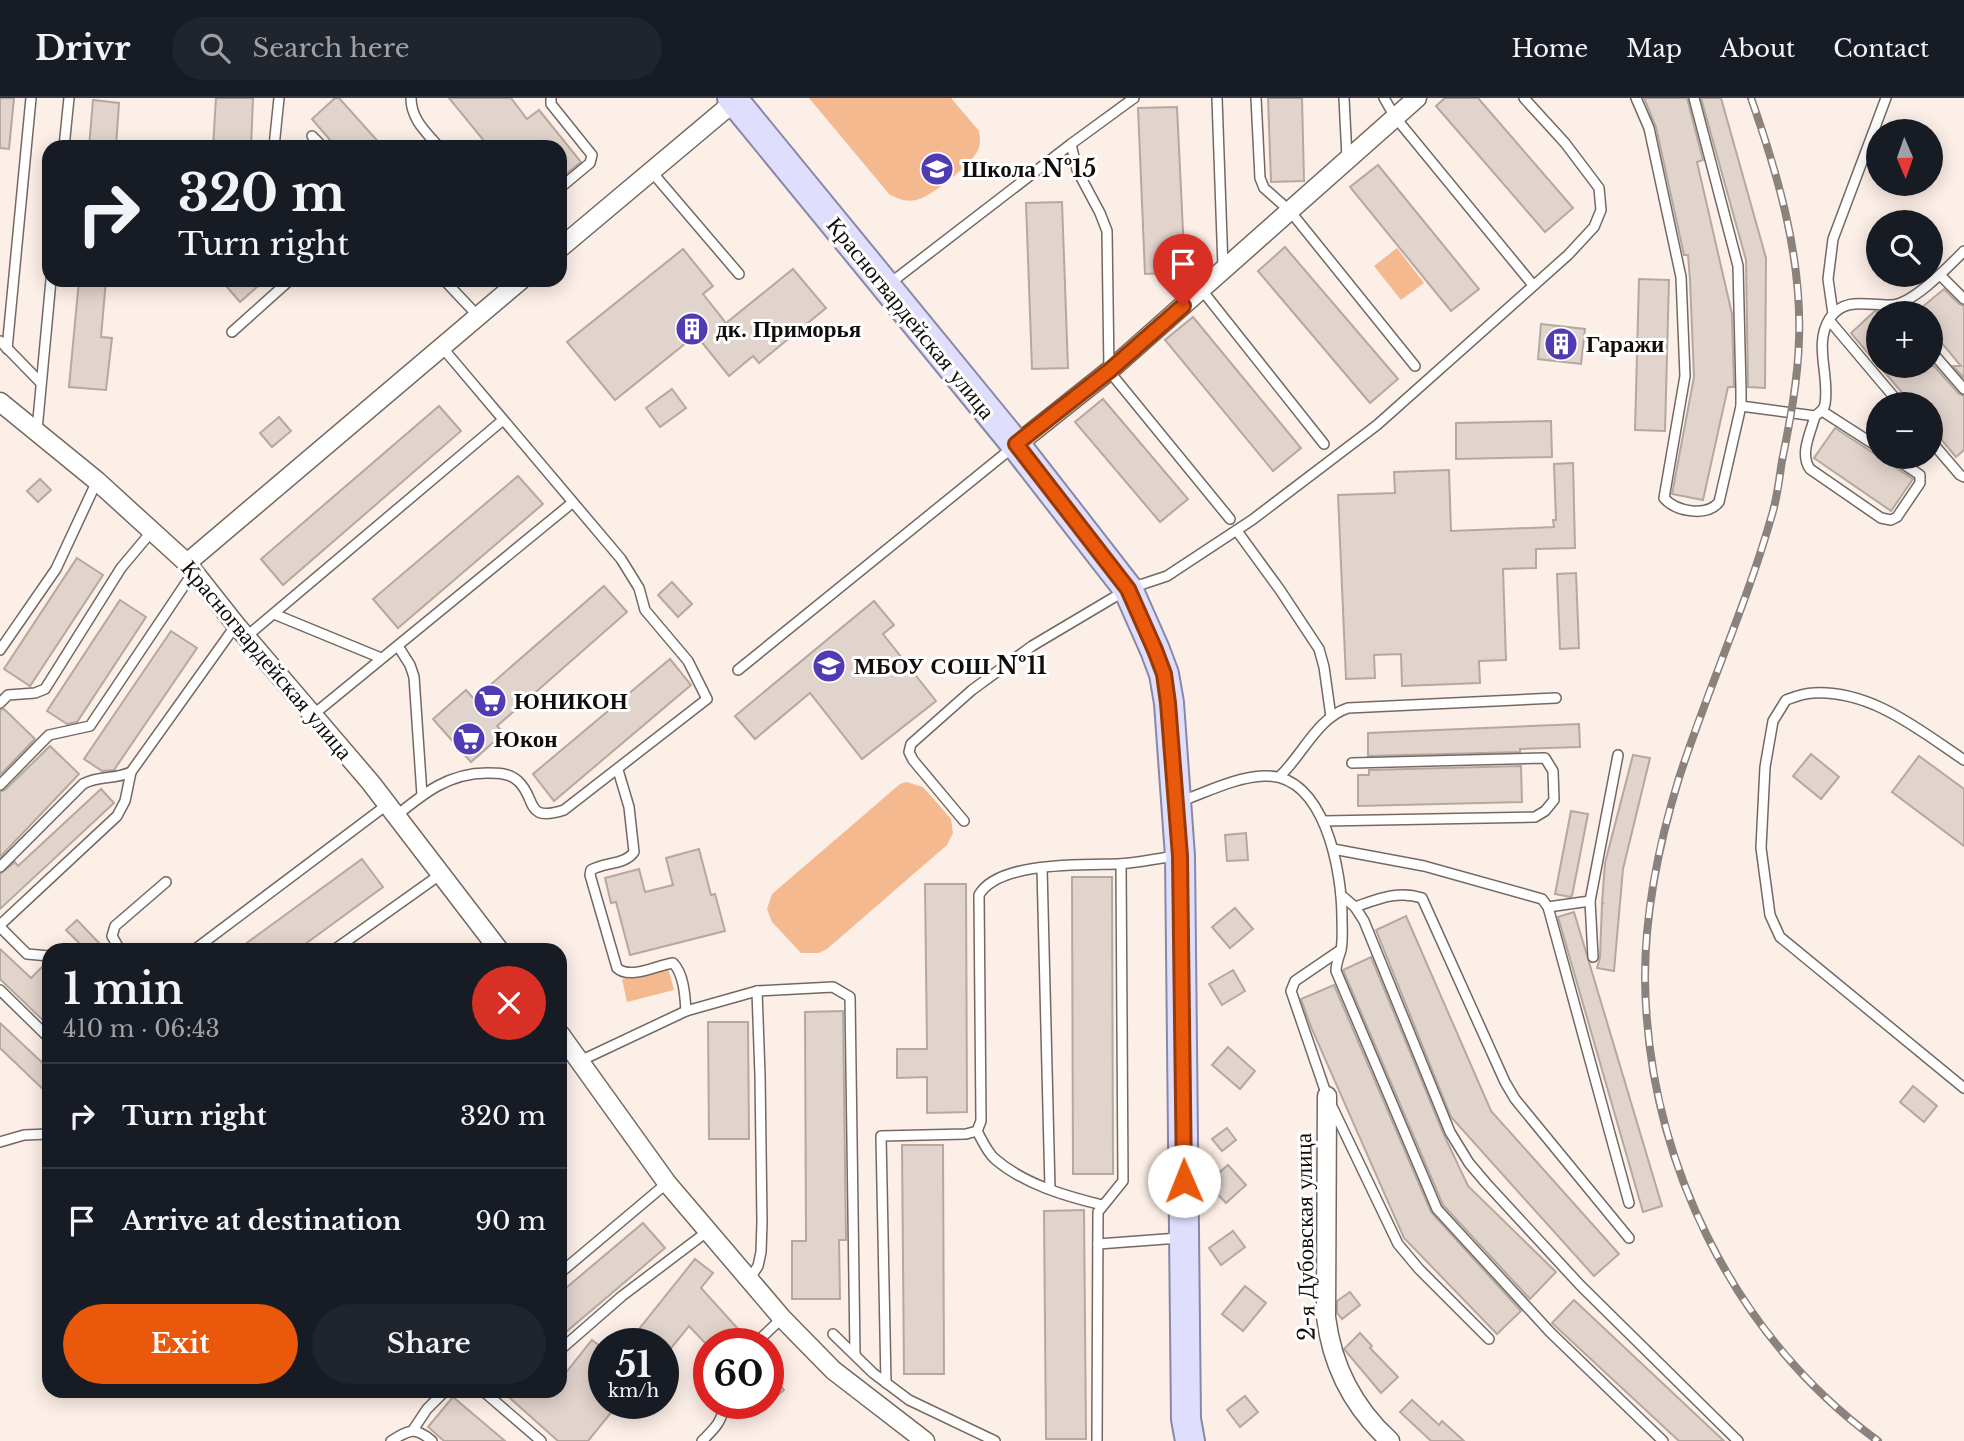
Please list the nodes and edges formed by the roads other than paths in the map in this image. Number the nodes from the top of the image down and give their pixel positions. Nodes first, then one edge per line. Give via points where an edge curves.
1 (31, 98) edge
2 (69, 98) edge
3 (278, 98) edge
4 (410, 98) edge
5 (551, 98) edge
6 (1134, 98) edge
7 (1217, 98) edge
8 (1256, 98) edge
9 (1344, 98) edge
10 (1384, 98) edge
11 (1417, 98) edge
12 (1524, 98) edge
13 (1636, 98) edge
14 (1695, 98) edge
15 (1886, 98) edge
16 (734, 100) edge
17 (1395, 117) junction
18 (312, 136) dead end
19 (65, 140) edge
20 (275, 140) edge
21 (316, 140) edge
22 (433, 140) edge
23 (1071, 144) junction
24 (1347, 160) junction
25 (651, 171) junction
26 (567, 182) edge
27 (1290, 211) junction
28 (567, 242) edge
29 (1964, 251) edge
30 (1223, 270) junction
31 (1943, 272) edge
32 (739, 274) dead end
33 (1943, 278) edge
34 (1533, 285) junction
35 (50, 287) edge
36 (282, 287) edge
37 (451, 287) edge
38 (512, 287) edge
39 (885, 287) junction
40 (1924, 287) edge
41 (1201, 289) junction
42 (1964, 299) edge
43 (1905, 301) edge
44 (1866, 306) edge
45 (478, 316) junction
46 (1831, 317) junction
47 (232, 332) dead end
48 (4, 345) edge
49 (441, 346) junction
50 (1943, 365) edge
51 (1415, 366) dead end
52 (1109, 371) junction
53 (41, 383) junction
54 (1964, 389) edge
55 (1890, 392) edge
56 (0, 402) edge
57 (1741, 406) junction
58 (1818, 413) junction
59 (503, 421) junction
60 (37, 432) junction
61 (1866, 440) edge
62 (1016, 444) junction
63 (1324, 444) dead end
64 (1943, 455) edge
65 (1911, 469) edge
66 (1964, 477) edge
67 (97, 481) junction
68 (572, 503) junction
69 (1230, 519) dead end
70 (152, 531) junction
71 (1237, 531) junction
72 (191, 567) junction
73 (1128, 589) junction
74 (274, 614) junction
75 (241, 631) junction
76 (397, 646) junction
77 (0, 650) edge
78 (381, 658) junction
79 (738, 670) dead end
80 (1556, 698) dead end
81 (0, 703) edge
82 (314, 714) junction
83 (1331, 717) junction
84 (1618, 755) dead end
85 (1964, 760) edge
86 (1352, 763) dead end
87 (618, 770) junction
88 (131, 772) junction
89 (1279, 777) junction
90 (0, 785) edge
91 (422, 795) junction
92 (1176, 803) junction
93 (392, 810) junction
94 (964, 821) dead end
95 (1324, 821) junction
96 (1333, 849) junction
97 (1180, 856) junction
98 (1121, 864) junction
99 (0, 867) edge
100 (1042, 868) junction
101 (441, 874) junction
102 (166, 882) dead end
103 (1341, 895) junction
104 (1590, 901) junction
105 (1355, 907) junction
106 (1548, 907) junction
107 (0, 926) edge
108 (116, 943) edge
109 (204, 943) edge
110 (344, 943) edge
111 (494, 943) edge
112 (1341, 950) junction
113 (42, 955) edge
114 (1593, 957) dead end
115 (0, 990) edge
116 (757, 991) junction
117 (686, 1012) junction
118 (42, 1031) edge
119 (567, 1043) edge
120 (580, 1061) junction
121 (1964, 1088) edge
122 (1328, 1096) junction
123 (977, 1131) junction
124 (42, 1134) edge
125 (0, 1142) edge
126 (667, 1184) junction
127 (1050, 1189) junction
128 (1629, 1203) dead end
129 (1102, 1205) junction
130 (708, 1231) junction
131 (1184, 1237) junction
132 (1629, 1238) dead end
133 (1098, 1244) junction
134 (567, 1267) edge
135 (749, 1280) junction
136 (782, 1318) junction
137 (772, 1328) edge
138 (833, 1335) dead end
139 (1489, 1339) dead end
140 (567, 1344) edge
141 (855, 1354) junction
142 (886, 1383) junction
143 (438, 1398) edge
144 (491, 1398) edge
145 (720, 1419) edge
146 (413, 1430) junction
147 (709, 1437) edge
148 (920, 1440) edge
149 (391, 1441) edge
150 (432, 1441) edge
151 (541, 1441) edge
152 (702, 1441) edge
153 (995, 1441) edge
154 (1097, 1441) edge
155 (1190, 1441) edge
156 (1390, 1441) edge
157 (1663, 1441) edge
158 (1738, 1441) edge

1 - 48 lane
2 - 19 lane
3 - 20 lane
4 - 22 lane via 416,120
5 - 26 lane via 551,104 592,155 590,163
6 - 23 lane
7 - 30 lane
8 - 27 lane via 1260,178 1264,188
9 - 24 lane
10 - 17 lane
11 - 17 street
12 - 34 lane via 1599,188 1601,210 1594,228
13 - 57 lane via 1649,128 1681,277 1685,376 1664,490 1671,506 1703,512 1719,502
14 - 57 lane via 1738,266
15 - 46 lane via 1833,239 1828,279
16 - 25 street
16 - 39 main road, Красногвардейская улица
17 - 24 street
17 - 34 lane
18 - 21 lane
23 - 39 lane
23 - 52 lane via 1077,170 1107,231
24 - 27 street
25 - 28 street
25 - 32 lane
27 - 30 street
27 - 51 lane
29 - 31 lane
30 - 41 street
33 - 42 lane
34 - 71 lane via 1377,425
35 - 53 lane
36 - 47 lane
37 - 45 lane
38 - 45 street
39 - 62 main road, Красногвардейская улица
40 - 43 lane
41 - 52 street
41 - 63 lane
44 - 46 lane via 1850,304
45 - 49 street
46 - 55 lane
46 - 58 lane via 1822,342 1825,403
48 - 53 lane
49 - 59 lane
49 - 72 street
50 - 54 lane
52 - 62 street
52 - 69 lane
53 - 60 lane
56 - 60 street, Красногвардейская улица
57 - 58 lane
58 - 61 lane
58 - 65 lane via 1805,463 1881,518 1897,517 1920,483 1920,475
59 - 68 lane
59 - 74 lane
60 - 67 street, Красногвардейская улица
62 - 73 main road, Красногвардейская улица
62 - 79 lane
64 - 66 lane
67 - 70 street, Красногвардейская улица
67 - 77 lane via 56,569
68 - 76 lane
68 - 87 lane via 621,559 646,610 688,661 707,699
70 - 72 street, Красногвардейская улица
70 - 81 lane via 121,568 45,689 8,695
71 - 73 lane via 1167,576
71 - 83 lane via 1319,649
72 - 75 street, Красногвардейская улица
72 - 90 lane via 90,726 49,735
73 - 92 main road, Красногвардейская улица via 1164,674
73 - 94 lane via 1032,646 972,690 911,744 913,760
74 - 75 lane
74 - 78 lane
75 - 82 street, Красногвардейская улица
75 - 88 lane
76 - 78 lane
76 - 91 lane via 414,677
78 - 82 lane
80 - 83 lane via 1348,708
82 - 93 street, Красногвардейская улица
83 - 89 lane
84 - 104 lane
85 - 121 lane via 1885,708 1811,692 1786,700 1773,721 1767,756 1761,848 1770,915 1780,937
86 - 95 lane via 1545,758 1553,771 1554,800 1535,817
87 - 91 lane via 553,814 531,807 518,780 506,774 455,777
87 - 117 lane via 629,807 634,852 628,859 591,870 593,884 617,968 624,973 673,963
88 - 99 lane via 83,784
88 - 107 lane via 117,816
89 - 92 lane via 1242,780
89 - 95 lane via 1299,787
91 - 93 lane
92 - 97 main road, Красногвардейская улица
93 - 101 street, Красногвардейская улица
93 - 109 lane
95 - 96 lane
96 - 103 lane
96 - 106 lane via 1424,866 1513,890 1542,899
97 - 98 lane
97 - 131 main road, Красногвардейская улица
98 - 100 lane
98 - 129 lane via 1123,1181
100 - 123 lane via 991,882 979,895 981,1121
100 - 127 lane
101 - 110 lane
101 - 111 street, Красногвардейская улица
102 - 108 lane via 115,926 112,936
103 - 105 lane
103 - 112 lane
104 - 106 lane
104 - 114 lane
105 - 132 lane via 1390,895 1407,893 1422,898 1504,1082
105 - 158 lane via 1450,1132 1469,1163 1580,1285
106 - 128 lane
107 - 113 lane via 27,954
112 - 122 lane via 1295,981 1291,991
112 - 157 lane via 1336,971 1437,1209 1550,1332
115 - 118 lane
116 - 117 lane
116 - 135 lane via 762,1222 758,1266
116 - 141 lane via 833,987 850,997
117 - 120 lane
119 - 120 street
120 - 126 street
122 - 139 lane via 1398,1244
122 - 156 street, 2-я Дубовская улица via 1329,1340 1344,1379 1369,1422
123 - 127 lane via 993,1158
123 - 142 lane via 881,1136
124 - 125 lane
126 - 130 street
126 - 134 lane
127 - 129 lane
129 - 133 lane
130 - 135 street
130 - 140 lane
131 - 133 lane
131 - 155 main road, Красногвардейская улица
133 - 154 lane
135 - 136 street
136 - 137 lane
136 - 148 street via 833,1370
138 - 141 lane
141 - 142 lane
142 - 153 lane via 909,1400
143 - 146 lane
144 - 151 lane
145 - 147 lane
146 - 149 lane
146 - 150 lane
147 - 152 lane

